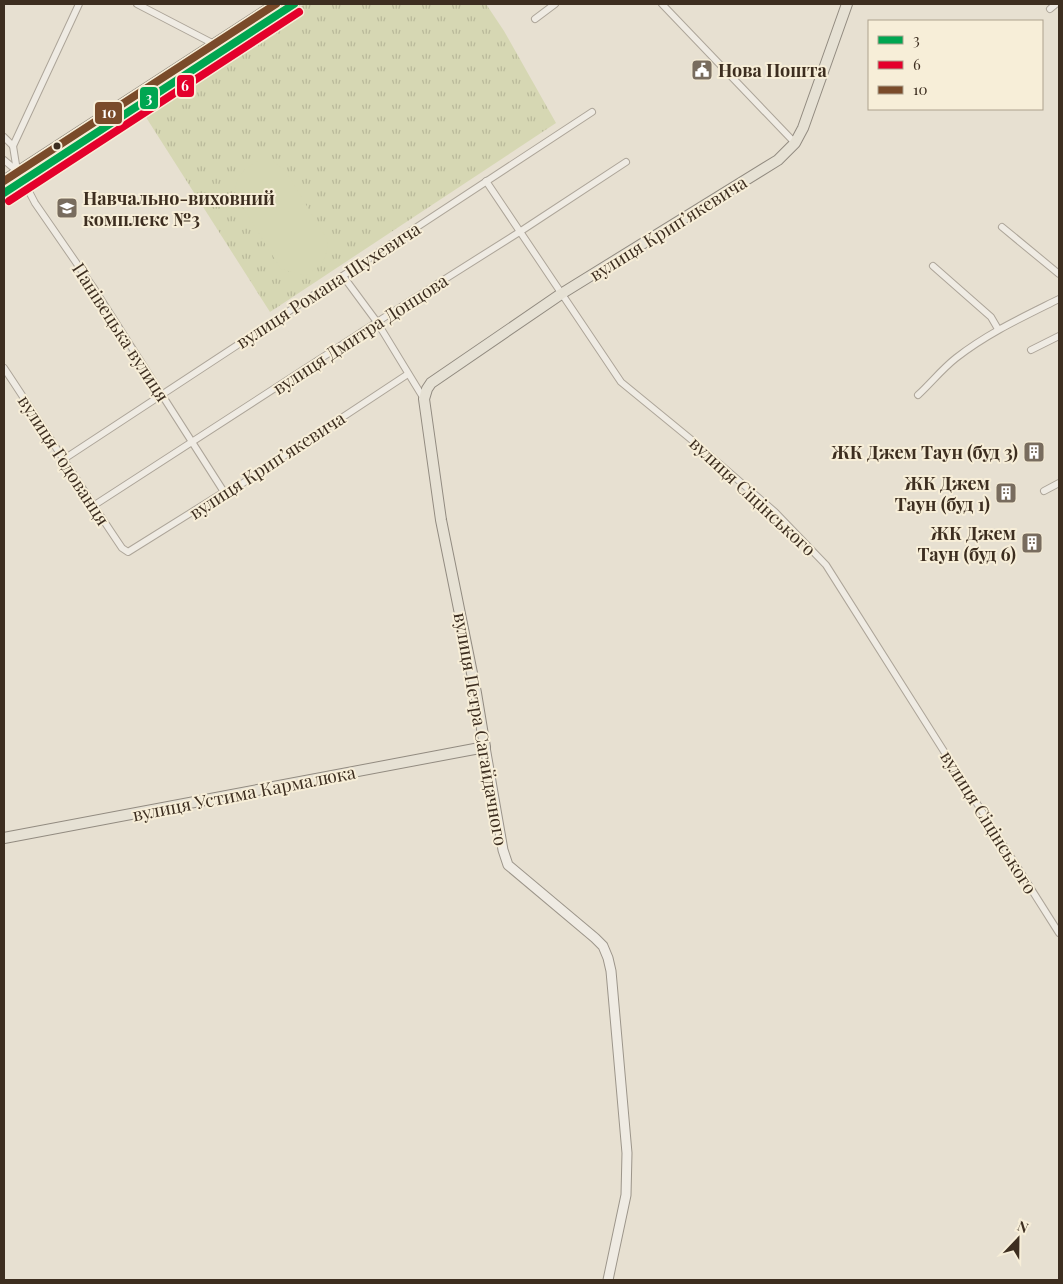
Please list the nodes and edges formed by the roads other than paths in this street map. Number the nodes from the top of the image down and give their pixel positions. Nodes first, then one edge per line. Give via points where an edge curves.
1 (80, 4) edge
2 (137, 4) edge
3 (275, 4) edge
4 (294, 4) edge
5 (555, 4) edge
6 (662, 4) edge
7 (847, 4) edge
8 (1056, 4) edge
9 (1050, 9) dead end
10 (535, 19) dead end
11 (214, 44) junction
12 (592, 112) dead end
13 (4, 137) edge
14 (795, 143) junction
15 (13, 146) junction
16 (4, 160) edge
17 (626, 162) dead end
18 (17, 172) junction
19 (4, 180) edge
20 (23, 180) junction
21 (486, 181) junction
22 (4, 193) edge
23 (1002, 227) dead end
24 (521, 231) junction
25 (933, 266) dead end
26 (1059, 274) edge
27 (343, 276) junction
28 (561, 294) junction
29 (1059, 299) edge
30 (377, 322) junction
31 (998, 329) junction
32 (1059, 336) edge
33 (1031, 350) dead end
34 (4, 368) edge
35 (408, 374) junction
36 (162, 394) junction
37 (918, 395) dead end
38 (424, 399) junction
39 (192, 442) junction
40 (64, 459) junction
41 (1059, 483) edge
42 (1044, 491) dead end
43 (224, 492) junction
44 (94, 506) junction
45 (125, 551) joint
46 (485, 747) junction
47 (4, 838) edge
48 (1059, 933) edge
49 (608, 1280) edge

1 - 15 street
2 - 11 street
3 - 11 main road
4 - 20 main road
5 - 10 street
6 - 14 street
7 - 14 main road, вулиця Крипʼякевича via 808,117
8 - 9 street
11 - 18 main road
12 - 21 street, вулиця Романа Шухевича
13 - 15 street
14 - 28 main road, вулиця Крипʼякевича via 778,160
15 - 18 street, Панівецька вулиця
16 - 18 street, Панівецька вулиця
17 - 24 street, вулиця Дмитра Донцова
18 - 19 main road
18 - 20 street, Панівецька вулиця
20 - 22 main road
20 - 36 street, Панівецька вулиця via 35,204
21 - 24 street, вулиця Сіцінського
21 - 27 street, вулиця Романа Шухевича
23 - 26 street
24 - 28 street, вулиця Сіцінського
24 - 30 street, вулиця Дмитра Донцова
25 - 31 street via 991,317
27 - 30 street, вулиця Петра Сагайдачного
27 - 36 street, вулиця Романа Шухевича
28 - 38 main road, вулиця Крипʼякевича via 431,383
28 - 48 street, вулиця Сіцінського via 621,382 746,486 826,565
29 - 31 street
30 - 35 street, вулиця Петра Сагайдачного
30 - 39 street, вулиця Дмитра Донцова
31 - 37 street via 956,358
32 - 33 street
34 - 40 street, вулиця Годованця
35 - 38 street, вулиця Петра Сагайдачного
35 - 43 street, вулиця Крипʼякевича via 237,487
36 - 39 street, Панівецька вулиця
36 - 40 street, вулиця Романа Шухевича
38 - 46 main road, вулиця Петра Сагайдачного via 442,520
39 - 43 street, Панівецька вулиця
39 - 44 street, вулиця Дмитра Донцова
40 - 44 street, вулиця Годованця
41 - 42 street
43 - 45 street, вулиця Крипʼякевича via 141,545
44 - 45 street, вулиця Годованця
46 - 47 main road, вулиця Устима Кармалюка
46 - 49 main road, вулиця Петра Сагайдачного via 508,865 595,938 608,958 621,1068 628,1173

